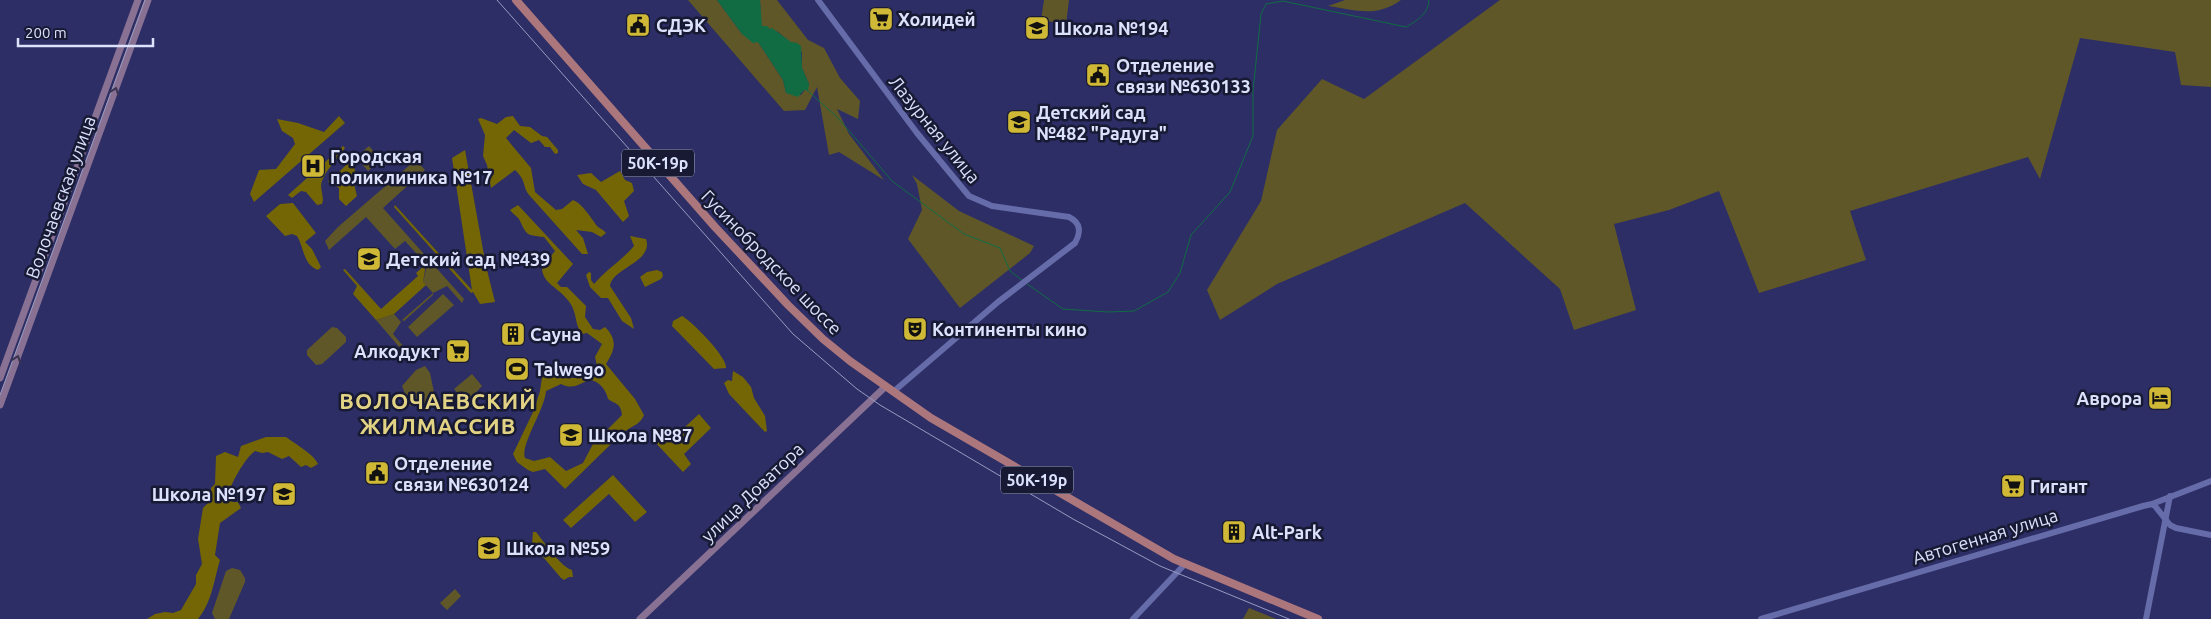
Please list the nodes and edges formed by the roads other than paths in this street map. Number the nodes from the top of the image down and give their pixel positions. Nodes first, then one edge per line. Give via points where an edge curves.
1 (138, 0) edge
2 (148, 0) edge
3 (516, 0) edge
4 (818, 0) edge
5 (0, 378) edge
6 (885, 387) junction
7 (893, 392) junction
8 (0, 405) edge
9 (2211, 481) edge
10 (2170, 496) junction
11 (2152, 504) junction
12 (2166, 519) junction
13 (2211, 535) edge
14 (1184, 564) junction
15 (640, 619) edge
16 (1133, 619) edge
17 (1318, 619) edge
18 (1760, 619) edge
19 (2146, 619) edge

1 - 5 main road, Волочаевская улица
8 -> 2 main road, Волочаевская улица
3 - 6 main road, Гусинобродское шоссе / 50К-19р via 715,227 788,305 822,339
4 - 7 street, Лазурная улица via 917,133 969,196 992,206 1069,217 1080,228 1075,243 998,302
6 - 7 main road, Гусинобродское шоссе / 50К-19р
6 - 15 main road, улица Доватора
7 - 14 main road, Гусинобродское шоссе / 50К-19р via 974,443
9 - 10 street, Автогенная улица
10 - 11 street, Автогенная улица
10 - 12 street
11 - 12 street
11 - 18 street, Автогенная улица
12 - 13 street via 2176,528
12 - 19 street
14 - 16 street
14 - 17 main road, Гусинобродское шоссе

